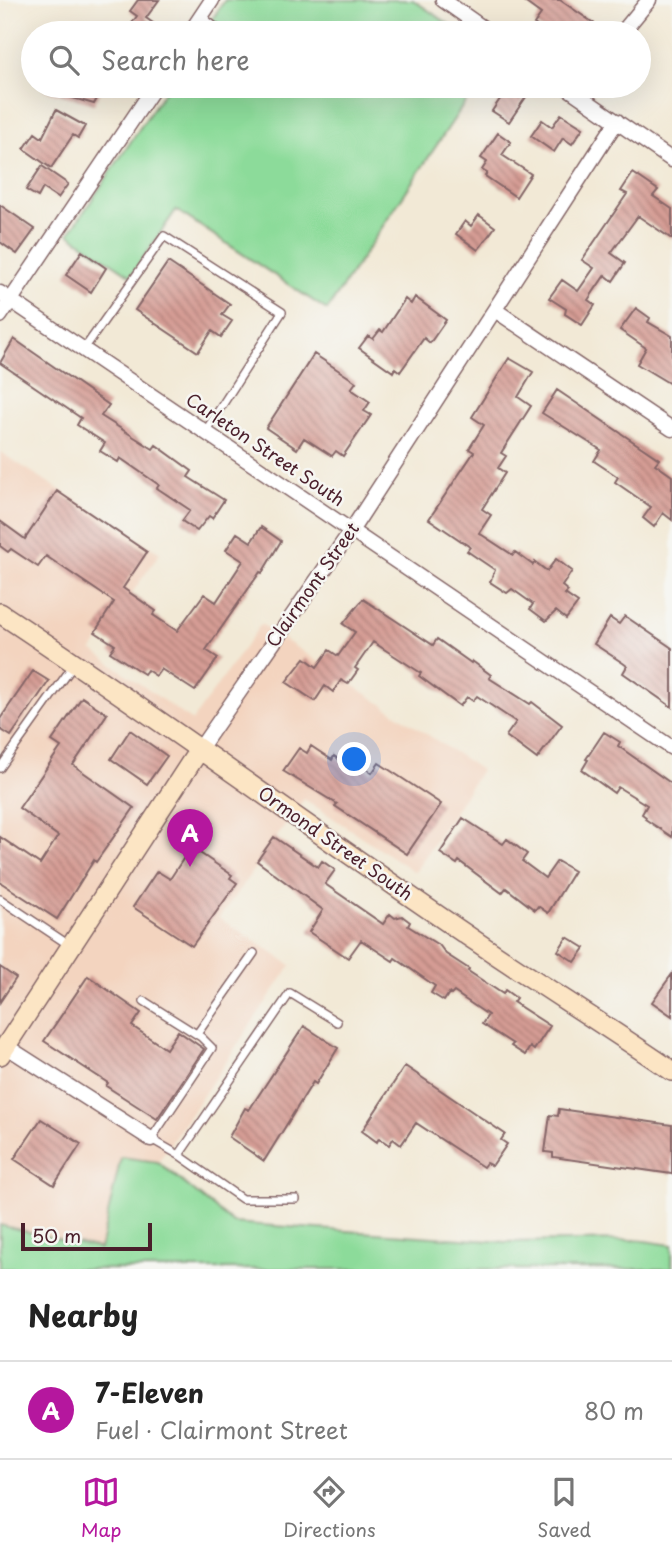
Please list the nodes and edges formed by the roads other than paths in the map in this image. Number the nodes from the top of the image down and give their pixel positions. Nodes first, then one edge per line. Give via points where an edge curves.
1 (212, 0) edge
2 (443, 0) edge
3 (649, 0) edge
4 (201, 16) junction
5 (198, 21) edge
6 (207, 21) edge
7 (473, 21) edge
8 (632, 21) edge
9 (146, 98) edge
10 (586, 98) edge
11 (617, 121) junction
12 (672, 160) edge
13 (5, 297) edge
14 (495, 310) junction
15 (0, 316) edge
16 (84, 349) junction
17 (672, 429) edge
18 (205, 432) junction
19 (351, 531) junction
20 (0, 613) edge
21 (75, 662) junction
22 (672, 748) edge
23 (199, 750) junction
24 (0, 768) edge
25 (0, 899) edge
26 (69, 945) junction
27 (254, 953) dead end
28 (144, 1001) dead end
29 (337, 1022) dead end
30 (197, 1034) junction
31 (1, 1048) edge
32 (672, 1072) edge
33 (151, 1139) junction
34 (179, 1155) junction
35 (296, 1199) dead end

1 - 4 street
2 - 7 street
3 - 8 street
4 - 5 street
4 - 6 lane
9 - 13 street
10 - 11 street
11 - 12 street
11 - 14 street, Clairmont Street
13 - 15 street
13 - 16 street, Carleton Street South
14 - 17 street
14 - 19 street, Clairmont Street
16 - 18 street, Carleton Street South
16 - 18 lane via 164,236 282,312
18 - 19 street, Carleton Street South
19 - 22 street, Carleton Street South
19 - 23 street, Clairmont Street
20 - 21 main road, Ormond Street South
21 - 23 main road, Ormond Street South
21 - 24 lane
23 - 26 main road, Clairmont Street
23 - 32 main road, Ormond Street South
25 - 26 lane
26 - 31 main road, Clairmont Street
27 - 30 lane
28 - 30 lane
29 - 34 lane via 290,993
30 - 33 lane via 212,1048
31 - 33 street
33 - 34 lane
34 - 35 lane via 242,1199

